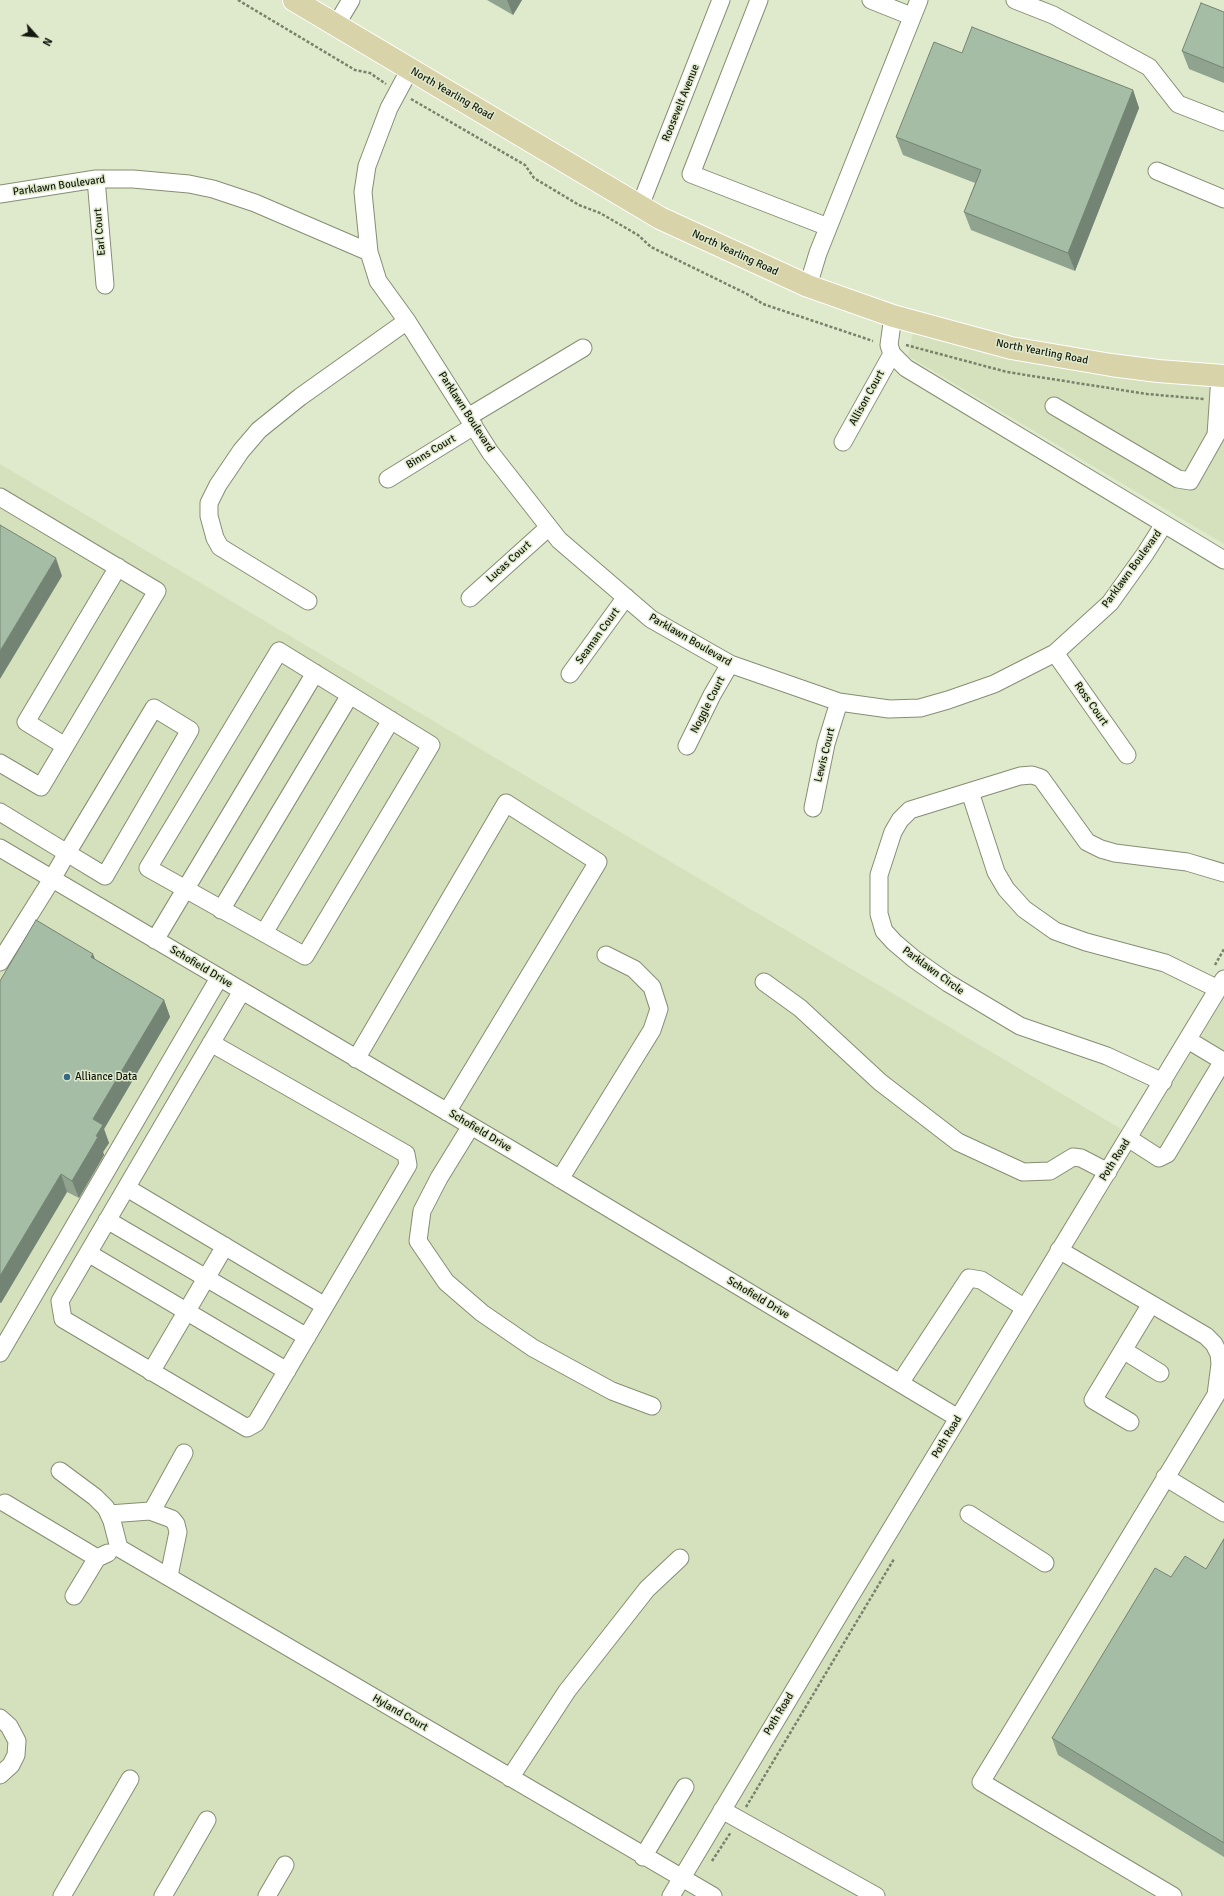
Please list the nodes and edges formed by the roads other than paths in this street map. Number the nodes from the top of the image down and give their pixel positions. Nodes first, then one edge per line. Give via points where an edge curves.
1 (294, 0) edge
2 (351, 0) edge
3 (721, 0) edge
4 (759, 0) edge
5 (871, 0) edge
6 (919, 0) edge
7 (1015, 0) edge
8 (911, 16) junction
9 (336, 25) junction
10 (410, 69) junction
11 (1224, 122) edge
12 (1157, 171) dead end
13 (96, 179) junction
14 (0, 194) edge
15 (1224, 199) edge
16 (640, 206) junction
17 (828, 227) junction
18 (369, 252) junction
19 (105, 286) dead end
20 (808, 286) junction
21 (893, 316) junction
22 (407, 321) junction
23 (583, 348) dead end
24 (892, 354) junction
25 (1222, 376) edge
26 (1054, 406) dead end
27 (471, 422) junction
28 (842, 442) dead end
29 (388, 479) dead end
30 (0, 497) edge
31 (1164, 524) junction
32 (548, 527) junction
33 (1224, 560) edge
34 (118, 567) junction
35 (626, 597) junction
36 (470, 598) dead end
37 (308, 601) dead end
38 (1055, 653) junction
39 (730, 664) junction
40 (314, 673) junction
41 (570, 674) dead end
42 (350, 694) junction
43 (839, 702) junction
44 (391, 720) junction
45 (65, 746) junction
46 (687, 746) dead end
47 (1126, 755) dead end
48 (0, 763) edge
49 (970, 792) junction
50 (813, 808) dead end
51 (0, 812) edge
52 (0, 848) edge
53 (67, 853) junction
54 (1224, 873) edge
55 (52, 879) junction
56 (185, 890) junction
57 (221, 910) junction
58 (264, 934) junction
59 (155, 940) junction
60 (606, 955) dead end
61 (0, 962) edge
62 (219, 978) junction
63 (764, 982) dead end
64 (1221, 984) edge
65 (242, 992) junction
66 (1188, 1040) junction
67 (211, 1043) junction
68 (356, 1059) junction
69 (1223, 1060) edge
70 (1163, 1082) junction
71 (447, 1112) junction
72 (471, 1126) junction
73 (1128, 1138) junction
74 (1108, 1172) junction
75 (560, 1179) junction
76 (127, 1188) junction
77 (107, 1220) junction
78 (225, 1246) junction
79 (1060, 1250) junction
80 (88, 1253) junction
81 (206, 1278) junction
82 (1150, 1304) junction
83 (325, 1306) junction
84 (1025, 1308) junction
85 (187, 1311) junction
86 (307, 1337) junction
87 (1123, 1350) junction
88 (0, 1353) edge
89 (287, 1371) junction
90 (151, 1372) junction
91 (1160, 1373) dead end
92 (900, 1383) junction
93 (652, 1406) dead end
94 (958, 1418) junction
95 (1130, 1422) dead end
96 (184, 1453) dead end
97 (60, 1471) dead end
98 (1165, 1477) junction
99 (5, 1503) dead end
100 (152, 1511) junction
101 (1224, 1512) edge
102 (110, 1514) junction
103 (969, 1514) dead end
104 (118, 1548) junction
105 (97, 1558) junction
106 (680, 1558) dead end
107 (1045, 1563) dead end
108 (170, 1578) junction
109 (74, 1596) dead end
110 (0, 1718) edge
111 (0, 1775) edge
112 (510, 1778) junction
113 (130, 1779) dead end
114 (685, 1787) dead end
115 (722, 1810) junction
116 (207, 1820) dead end
117 (643, 1856) junction
118 (286, 1865) dead end
119 (682, 1879) junction
120 (62, 1896) edge
121 (163, 1896) edge
122 (267, 1896) edge
123 (671, 1896) edge
124 (713, 1896) edge
125 (876, 1896) edge
126 (1172, 1896) edge

1 - 9 main road, North Yearling Road
2 - 9 street
3 - 16 street, Roosevelt Avenue
4 - 17 street via 691,174
5 - 8 street
6 - 8 street
7 - 11 street via 1053,15 1149,67 1178,104
8 - 17 street
9 - 10 main road, North Yearling Road
10 - 16 main road, North Yearling Road
10 - 18 street, Parklawn Boulevard via 389,108 367,166 363,192
12 - 15 street
13 - 14 street, Parklawn Boulevard
13 - 18 street, Parklawn Boulevard via 166,181 213,189 255,203
13 - 19 street, Earl Court
16 - 20 main road, North Yearling Road via 660,218
17 - 20 street
18 - 22 street, Parklawn Boulevard via 378,281
20 - 21 main road, North Yearling Road
21 - 24 street via 889,334
21 - 25 main road, North Yearling Road via 1040,354 1158,371
22 - 27 street, Parklawn Boulevard
22 - 37 street via 300,397 259,430 240,451 209,503 209,516 220,547
23 - 27 street, Binns Court
24 - 28 street, Allison Court
24 - 31 street, Parklawn Boulevard via 906,368
25 - 26 street via 1216,435 1190,481 1178,478
27 - 29 street, Binns Court
27 - 32 street, Parklawn Boulevard via 490,452
30 - 34 street
31 - 33 street, Parklawn Boulevard
31 - 38 street, Parklawn Boulevard via 1110,603
32 - 35 street, Parklawn Boulevard via 558,540
32 - 36 street, Lucas Court
34 - 45 street via 157,591
34 - 45 street via 26,722
35 - 39 street, Parklawn Boulevard via 651,619
35 - 41 street, Seaman Court
38 - 43 street, Parklawn Boulevard via 994,684 920,708 889,709
38 - 47 street, Ross Court
39 - 43 street, Parklawn Boulevard
39 - 46 street, Noggle Court
40 - 42 street
40 - 56 street
40 - 56 street via 279,651 148,868
42 - 44 street
42 - 57 street
43 - 50 street, Lewis Court via 826,744
44 - 58 street
44 - 58 street via 432,745 305,956
45 - 48 street via 41,787
49 - 54 street, Parklawn Circle via 1020,776 1032,775 1041,778 1087,842 1100,849 1187,862
49 - 64 street via 996,872 1006,889 1024,909 1055,931 1165,963
49 - 70 street, Parklawn Circle via 910,810 900,820 893,832 879,875 879,914 884,930 914,959 948,983 1020,1026 1107,1056
51 - 53 street
52 - 55 street, Schofield Drive
53 - 53 street via 154,708 190,730 105,876
53 - 55 street
55 - 59 street, Schofield Drive
55 - 61 street
56 - 57 street
56 - 59 street
57 - 58 street
59 - 62 street, Schofield Drive
60 - 75 street via 634,969 652,987 659,1010 652,1030
62 - 65 street, Schofield Drive
62 - 88 street
63 - 74 street via 800,1008 880,1082 958,1142 1023,1172 1050,1171 1073,1157 1081,1158
64 - 66 street, Poth Road
65 - 67 street
65 - 68 street, Schofield Drive
66 - 69 street
66 - 70 street, Poth Road
67 - 76 street
67 - 83 street via 406,1154 408,1165
68 - 71 street, Schofield Drive
68 - 71 street via 506,803 598,862
69 - 73 street via 1167,1154 1159,1158
70 - 73 street, Poth Road
71 - 72 street, Schofield Drive
72 - 75 street, Schofield Drive
72 - 93 street via 422,1211 418,1241 446,1282 482,1313 533,1348 612,1391
73 - 74 street, Poth Road
74 - 79 street, Poth Road
75 - 92 street, Schofield Drive
76 - 77 street
76 - 78 street
77 - 80 street
77 - 81 street
78 - 81 street
78 - 83 street
79 - 82 street
79 - 84 street, Poth Road
80 - 85 street
80 - 90 street via 60,1301 63,1319
81 - 85 street
81 - 86 street
82 - 87 street
82 - 98 street via 1206,1336 1214,1344 1219,1359 1216,1395
83 - 86 street
84 - 92 street via 981,1280 969,1278
84 - 94 street, Poth Road
85 - 89 street
85 - 90 street
86 - 89 street
87 - 91 street
87 - 95 street via 1093,1400
89 - 90 street via 256,1423 247,1428
92 - 94 street, Schofield Drive
94 - 115 street, Poth Road
96 - 100 street
97 - 102 street via 95,1497
98 - 101 street
98 - 126 street via 981,1782
99 - 105 street
100 - 102 street
100 - 108 street via 165,1515 176,1524 178,1532
102 - 104 street
103 - 107 street
104 - 105 street
104 - 108 street, Hyland Court
105 - 109 street
106 - 112 street via 647,1589 567,1691
108 - 112 street, Hyland Court
110 - 111 street via 9,1726 17,1741 16,1755 11,1765
112 - 117 street, Hyland Court
113 - 120 street
114 - 117 street
115 - 119 street, Poth Road
115 - 125 street
116 - 121 street
117 - 119 street, Hyland Court
118 - 122 street
119 - 123 street, Poth Road
119 - 124 street, Hyland Court

